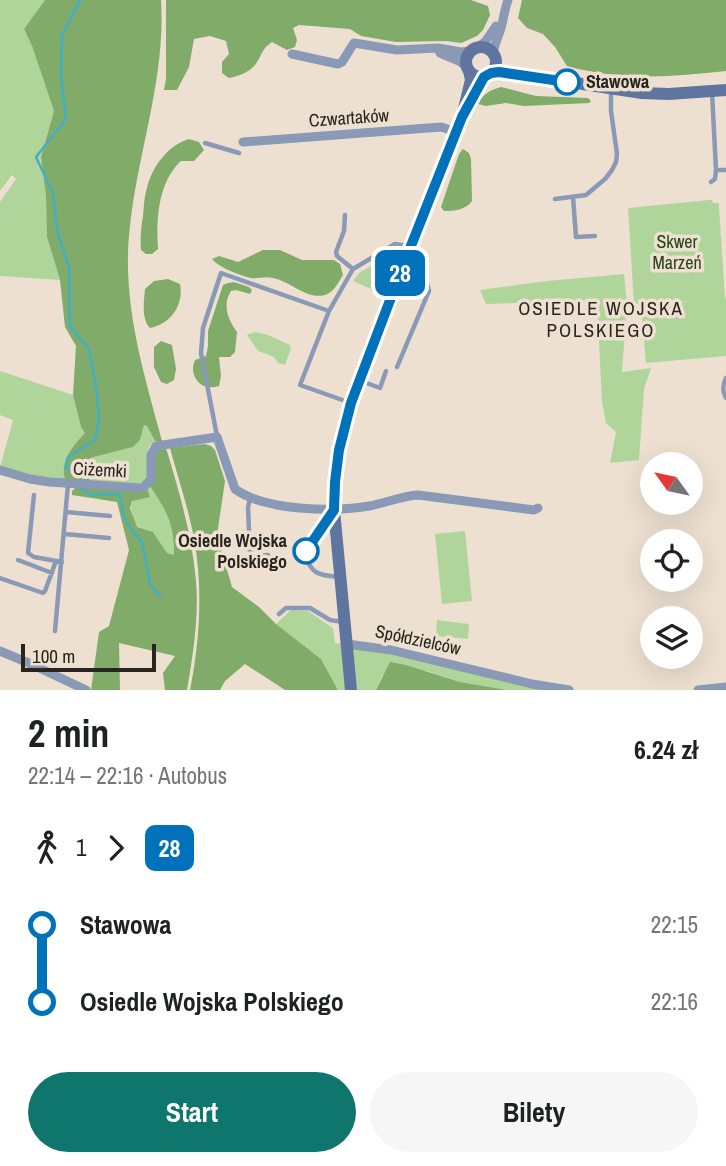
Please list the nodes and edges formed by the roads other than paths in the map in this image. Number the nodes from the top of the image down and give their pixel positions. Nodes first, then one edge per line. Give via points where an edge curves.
1 (508, 0) edge
2 (503, 16) junction
3 (429, 49) junction
4 (474, 49) junction
5 (292, 54) dead end
6 (494, 55) junction
7 (468, 69) junction
8 (488, 75) junction
9 (530, 76) junction
10 (611, 88) junction
11 (726, 90) edge
12 (712, 91) junction
13 (462, 117) junction
14 (457, 132) junction
15 (243, 142) dead end
16 (205, 143) dead end
17 (239, 153) dead end
18 (716, 170) junction
19 (726, 170) edge
20 (711, 182) dead end
21 (573, 197) junction
22 (555, 199) dead end
23 (345, 215) dead end
24 (594, 236) dead end
25 (411, 246) junction
26 (403, 266) junction
27 (353, 269) junction
28 (329, 311) junction
29 (397, 367) dead end
30 (386, 371) dead end
31 (726, 378) edge
32 (359, 380) junction
33 (726, 398) edge
34 (351, 403) junction
35 (217, 437) junction
36 (0, 470) edge
37 (76, 484) junction
38 (34, 495) dead end
39 (250, 499) junction
40 (538, 508) dead end
41 (334, 510) junction
42 (66, 512) junction
43 (110, 516) dead end
44 (64, 534) junction
45 (109, 538) dead end
46 (268, 555) dead end
47 (19, 560) dead end
48 (59, 562) junction
49 (52, 573) junction
50 (340, 577) junction
51 (0, 578) edge
52 (279, 614) dead end
53 (344, 622) junction
54 (55, 631) dead end
55 (347, 644) junction
56 (0, 651) edge
57 (726, 687) edge
58 (86, 690) edge
59 (351, 690) edge
60 (569, 690) edge
61 (698, 690) edge

1 - 2 street
2 - 4 street via 485,43
2 - 6 street
3 - 4 street
3 - 5 street via 397,50 354,43 338,64
3 - 7 street
4 - 6 street via 486,48
4 - 7 street via 466,58
6 - 8 street via 496,65
6 - 9 street via 509,68
7 - 8 street via 475,76
7 - 13 street via 471,80
8 - 9 street
8 - 13 street
9 - 10 street
10 - 12 street via 669,94
10 - 21 lane via 616,162 596,188
11 - 12 street
12 - 18 lane
13 - 14 street
14 - 15 street, Czwartaków via 441,127
14 - 25 street
16 - 17 lane
18 - 19 lane
18 - 20 lane
21 - 22 lane
21 - 24 lane via 576,237
23 - 27 lane via 336,252
25 - 26 street
25 - 27 lane via 395,244
26 - 29 lane via 427,283 429,290
26 - 32 street
27 - 28 lane
28 - 34 lane via 300,385
28 - 35 lane via 221,272 203,328 201,353
30 - 32 lane via 380,388
31 - 33 lane
32 - 34 street
34 - 41 street via 339,450
35 - 37 street, Ciżemki via 156,446 151,455 153,475 144,487
35 - 39 street via 231,484
36 - 37 street, Ciżemki
37 - 42 lane
38 - 48 lane via 27,553
39 - 41 street
39 - 46 lane via 250,553
40 - 41 street via 409,495
41 - 50 street
41 - 50 lane via 304,553 318,574
42 - 43 lane
42 - 44 lane
44 - 45 lane
44 - 48 lane
47 - 49 lane
48 - 49 lane
48 - 54 lane
49 - 51 lane via 40,593
50 - 53 street
52 - 53 lane via 286,608 310,608
53 - 55 street
55 - 59 street
55 - 60 street, Spółdzielców
56 - 58 street
57 - 61 street

